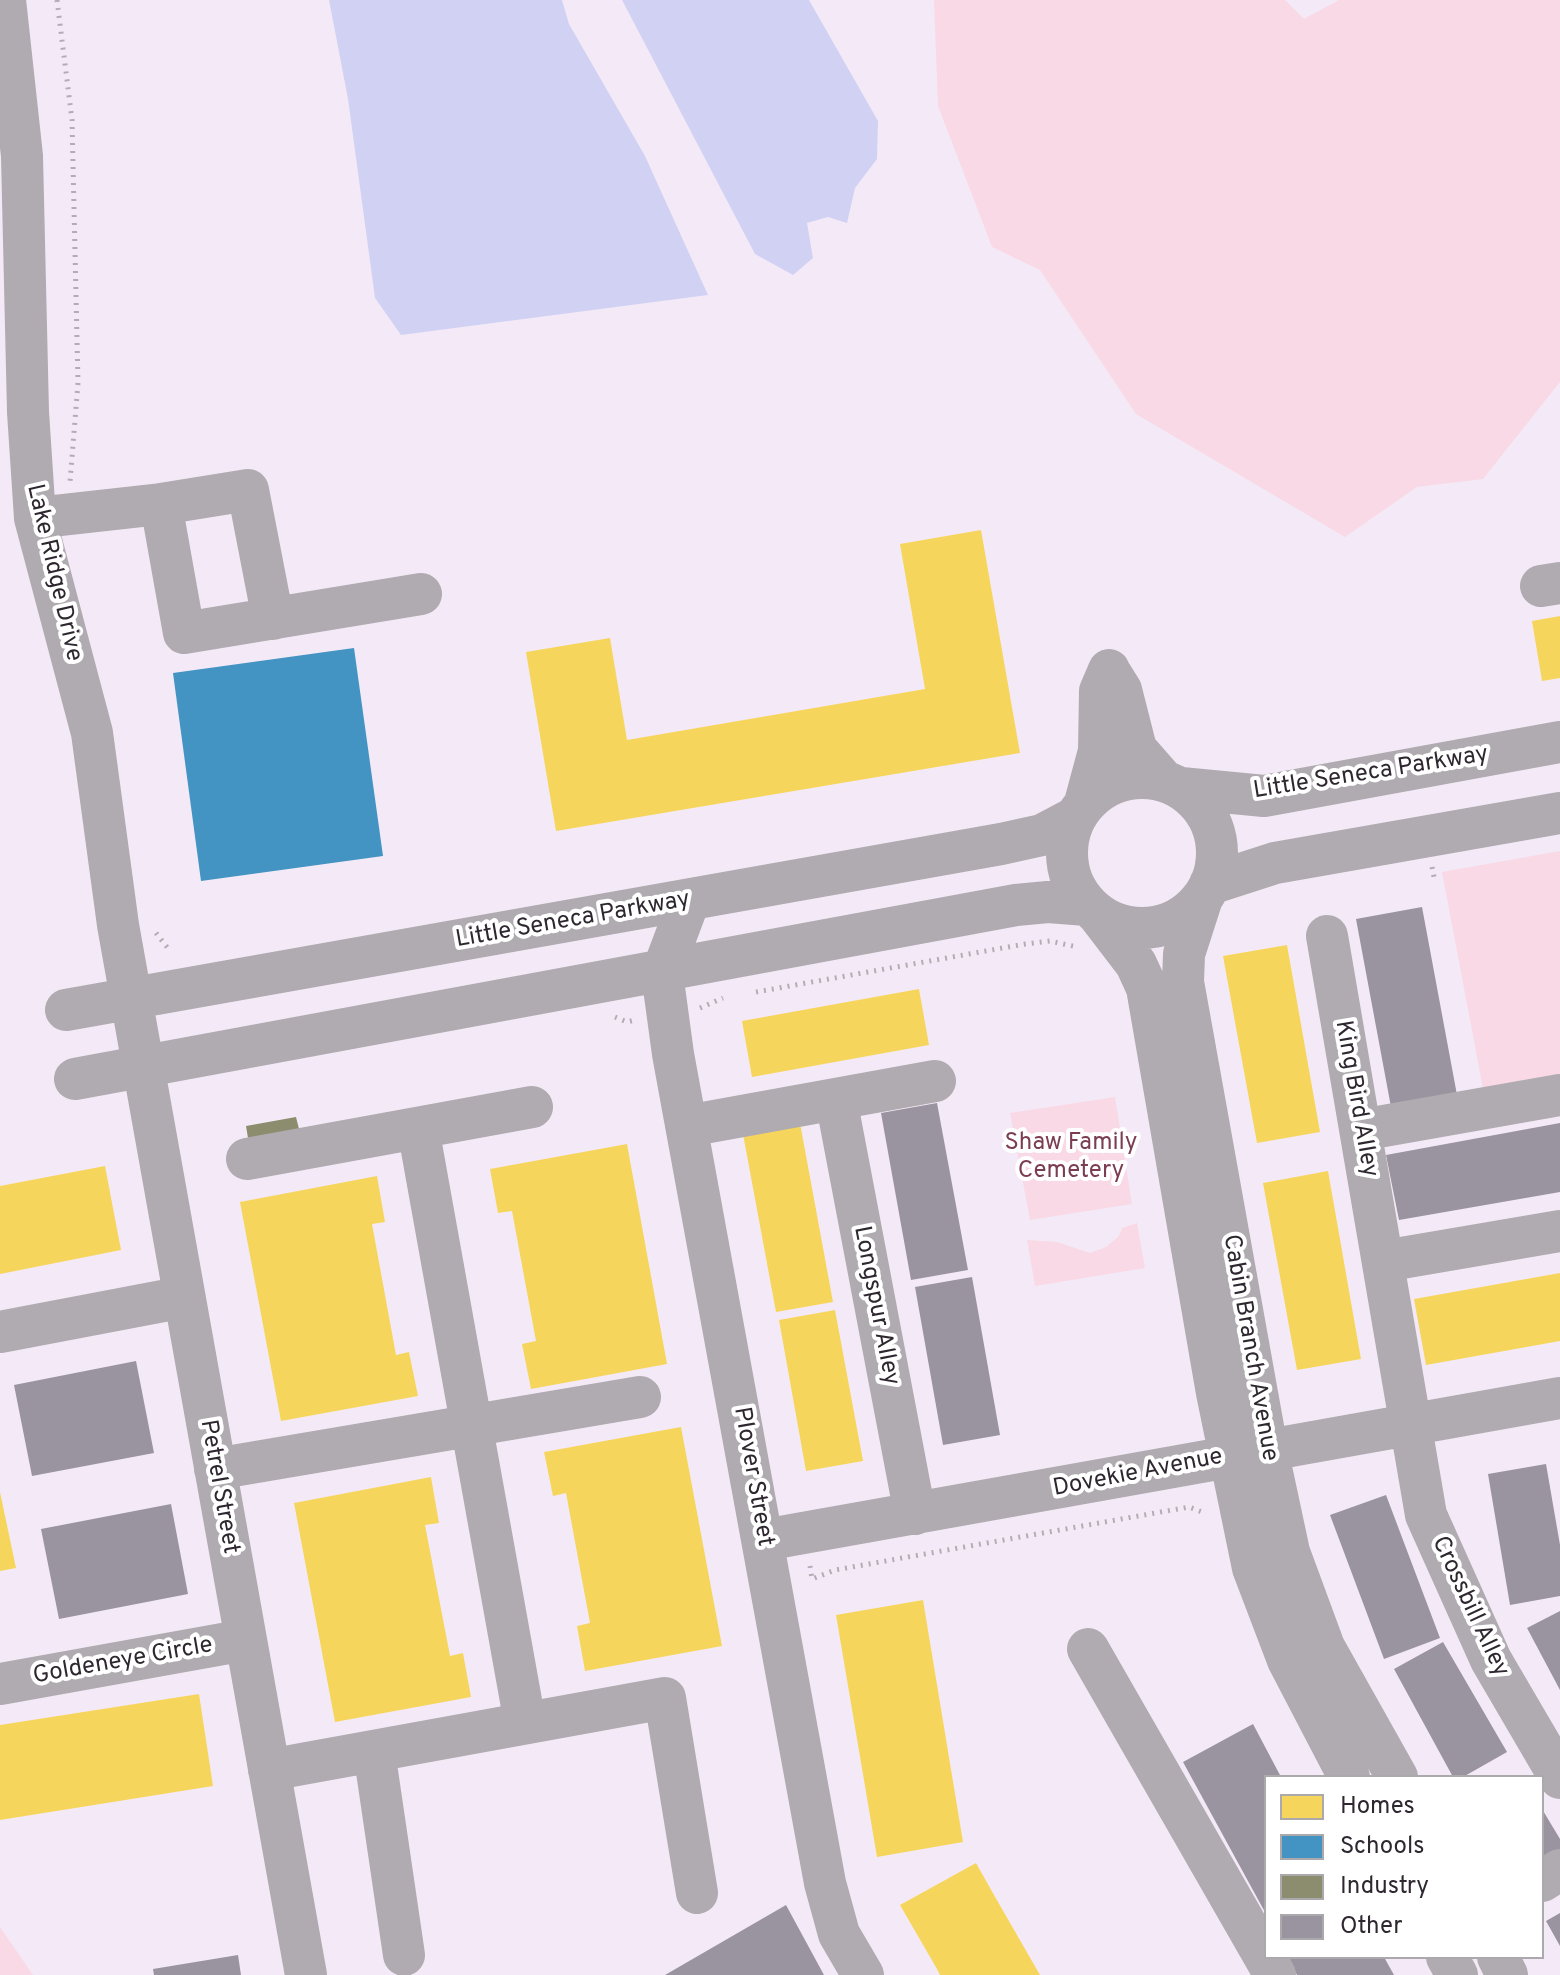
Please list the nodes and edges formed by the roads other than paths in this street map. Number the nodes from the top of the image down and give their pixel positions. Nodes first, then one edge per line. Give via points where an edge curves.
1 (5, 0) edge
2 (161, 504) junction
3 (35, 518) junction
4 (421, 594) dead end
5 (273, 619) junction
6 (1560, 742) edge
7 (1172, 785) junction
8 (1081, 810) junction
9 (1560, 813) edge
10 (1206, 891) junction
11 (689, 901) junction
12 (1089, 923) junction
13 (1327, 936) dead end
14 (662, 973) junction
15 (131, 999) junction
16 (66, 1010) dead end
17 (143, 1066) junction
18 (75, 1079) dead end
19 (935, 1081) dead end
20 (1560, 1095) edge
21 (836, 1099) junction
22 (532, 1107) dead end
23 (687, 1126) junction
24 (418, 1128) junction
25 (1361, 1130) junction
26 (247, 1159) dead end
27 (1560, 1231) edge
28 (1384, 1261) junction
29 (184, 1297) junction
30 (0, 1332) edge
31 (640, 1397) dead end
32 (1560, 1398) edge
33 (1413, 1423) junction
34 (471, 1425) junction
35 (1248, 1453) junction
36 (215, 1469) junction
37 (915, 1514) junction
38 (764, 1540) junction
39 (245, 1640) junction
40 (1088, 1649) dead end
41 (0, 1684) edge
42 (525, 1723) junction
43 (374, 1751) junction
44 (269, 1770) junction
45 (1348, 1775) edge
46 (1396, 1775) edge
47 (1560, 1778) edge
48 (697, 1893) dead end
49 (404, 1955) dead end
50 (1264, 1956) edge
51 (306, 1975) edge
52 (863, 1975) edge

1 - 3 street, Lake Ridge Drive via 22,156
2 - 3 street
2 - 5 street via 248,490
2 - 5 street via 184,633
3 - 15 street, Lake Ridge Drive via 92,733
4 - 5 street
6 - 7 street, Little Seneca Parkway via 1264,796
7 - 8 street via 1143,778 1122,780 1102,789
7 - 8 street via 1136,749 1121,690 1109,670 1100,691 1099,751
7 - 10 street via 1198,803 1210,821 1216,863
8 - 11 street, Little Seneca Parkway via 1042,835
8 - 12 street via 1067,839 1067,863
9 - 10 street via 1275,863
10 - 12 street via 1185,914 1164,924 1141,928
10 - 35 street, Cabin Branch Avenue via 1184,954 1183,982
11 - 14 street
11 - 15 street, Little Seneca Parkway
12 - 14 street via 1048,902 1016,905
12 - 35 street, Cabin Branch Avenue via 1136,964 1147,988
13 - 25 street, King Bird Alley
14 - 17 street
14 - 23 street, Plover Street
15 - 16 street, Little Seneca Parkway
15 - 17 street, Petrel Street
17 - 18 street
17 - 29 street, Petrel Street
19 - 21 street
20 - 25 street
21 - 23 street
21 - 37 street, Longspur Alley
22 - 24 street
23 - 38 street, Plover Street
24 - 26 street
24 - 34 street
25 - 28 street, King Bird Alley
27 - 28 street
28 - 33 street, King Bird Alley
29 - 30 street
29 - 36 street, Petrel Street
31 - 34 street
32 - 33 street, Dovekie Avenue
33 - 35 street, Dovekie Avenue
33 - 47 street, Crossbill Alley via 1426,1515 1491,1660
34 - 36 street
34 - 42 street
35 - 37 street, Dovekie Avenue
35 - 45 street, Cabin Branch Avenue via 1253,1568 1288,1660
35 - 46 street, Cabin Branch Avenue via 1324,1647
36 - 39 street, Petrel Street
37 - 38 street, Dovekie Avenue
38 - 52 street, Plover Street via 825,1883 839,1934
39 - 41 street, Goldeneye Circle
39 - 44 street, Petrel Street
40 - 50 street
42 - 43 street
42 - 48 street via 665,1698
43 - 44 street
43 - 49 street
44 - 51 street, Petrel Street

